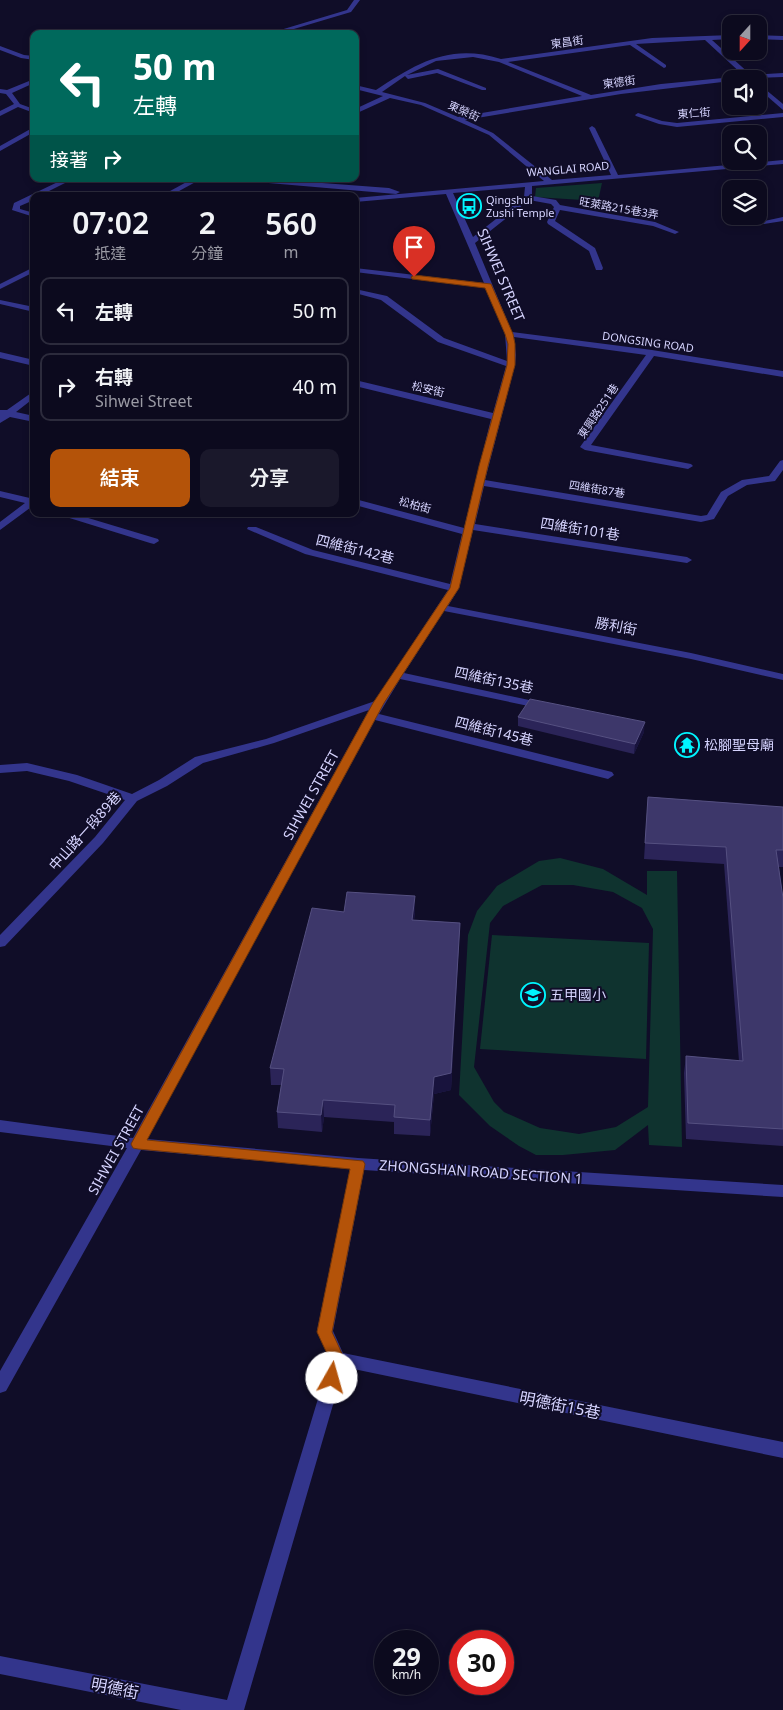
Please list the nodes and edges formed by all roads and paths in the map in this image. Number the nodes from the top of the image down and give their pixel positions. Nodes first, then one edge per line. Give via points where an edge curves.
1 (357, 0) edge
2 (283, 30) edge
3 (722, 37) edge
4 (768, 37) edge
5 (707, 38) junction
6 (783, 38) edge
7 (631, 43) junction
8 (0, 48) edge
9 (30, 53) edge
10 (23, 57) junction
11 (0, 58) edge
12 (30, 58) edge
13 (501, 61) junction
14 (664, 66) dead end
15 (741, 70) edge
16 (783, 75) edge
17 (767, 76) edge
18 (398, 79) junction
19 (722, 81) edge
20 (30, 83) edge
21 (359, 88) edge
22 (484, 88) dead end
23 (0, 91) edge
24 (8, 92) junction
25 (378, 92) junction
26 (767, 93) edge
27 (390, 95) junction
28 (590, 96) junction
29 (18, 105) junction
30 (783, 108) edge
31 (30, 110) edge
32 (359, 110) edge
33 (0, 114) edge
34 (638, 115) dead end
35 (783, 115) edge
36 (459, 119) junction
37 (592, 128) dead end
38 (30, 131) edge
39 (0, 149) edge
40 (783, 162) edge
41 (615, 176) junction
42 (63, 182) edge
43 (191, 182) edge
44 (309, 182) edge
45 (550, 182) junction
46 (529, 184) junction
47 (448, 191) junction
48 (42, 192) edge
49 (173, 192) edge
50 (406, 195) junction
51 (30, 198) edge
52 (528, 198) junction
53 (359, 200) edge
54 (558, 207) junction
55 (30, 214) edge
56 (783, 219) edge
57 (767, 222) edge
58 (675, 232) dead end
59 (471, 242) junction
60 (599, 268) dead end
61 (359, 270) edge
62 (30, 272) edge
63 (488, 286) junction
64 (0, 287) edge
65 (359, 292) edge
66 (0, 302) edge
67 (30, 309) edge
68 (509, 334) junction
69 (652, 353) junction
70 (0, 355) edge
71 (30, 362) edge
72 (511, 365) junction
73 (783, 374) edge
74 (359, 384) edge
75 (30, 396) edge
76 (4, 412) edge
77 (496, 417) junction
78 (30, 418) edge
79 (0, 420) edge
80 (783, 463) edge
81 (688, 466) dead end
82 (480, 482) junction
83 (0, 494) edge
84 (30, 501) edge
85 (359, 503) edge
86 (30, 504) edge
87 (75, 517) edge
88 (0, 527) edge
89 (252, 529) dead end
90 (468, 529) junction
91 (154, 542) dead end
92 (687, 560) dead end
93 (454, 588) junction
94 (443, 608) junction
95 (397, 675) junction
96 (783, 677) edge
97 (379, 703) junction
98 (558, 709) edge
99 (372, 716) junction
100 (0, 769) edge
101 (608, 774) dead end
102 (133, 798) junction
103 (0, 943) edge
104 (0, 1126) edge
105 (138, 1144) junction
106 (358, 1164) junction
107 (783, 1191) edge
108 (338, 1360) junction
109 (0, 1386) edge
110 (783, 1450) edge
111 (0, 1665) edge
112 (229, 1710) edge
113 (234, 1710) edge

1 - 2 street via 349,10
3 - 5 street, 東昌街
4 - 6 street
5 - 7 street, 東昌街
5 - 15 street
7 - 13 street, 東昌街
7 - 14 street
8 - 10 street
9 - 10 street
10 - 11 street
10 - 12 street
13 - 18 street via 485,55 465,55 424,64
13 - 28 street
16 - 17 street, 東德街
18 - 22 street via 438,71
18 - 25 street
19 - 28 street, 東德街
20 - 24 street
21 - 25 street, 東榮街
23 - 24 street
24 - 29 street
25 - 27 street, 東榮街
26 - 30 street
27 - 32 street
27 - 36 street, 東榮街
28 - 36 street, 東德街
29 - 31 street
29 - 33 street
34 - 35 street, 東仁街 via 677,125
36 - 45 street, 東榮街 via 491,134
37 - 41 street
38 - 39 street
40 - 41 street, WANGLAI ROAD
41 - 45 street, WANGLAI ROAD
42 - 48 street
43 - 49 street
44 - 50 street via 389,190
45 - 46 street, WANGLAI ROAD
46 - 47 street, WANGLAI ROAD
46 - 52 street
47 - 50 street, WANGLAI ROAD
47 - 59 street, SIHWEI STREET
50 - 53 street, WANGLAI ROAD
51 - 55 street via 17,205 16,210
52 - 54 street, 旺萊路215巷3弄 via 553,202
52 - 59 street
54 - 58 street, 旺萊路215巷3弄 via 655,224
54 - 60 street via 551,222 592,250
56 - 57 street
59 - 63 street, SIHWEI STREET
61 - 63 street
62 - 64 street
63 - 68 street, SIHWEI STREET
65 - 72 street via 384,298 441,340
66 - 67 street
68 - 69 street, DONGSING ROAD
68 - 72 street, SIHWEI STREET
69 - 73 street, DONGSING ROAD
69 - 81 street, 東興路251巷 via 585,447
70 - 71 street
72 - 77 street, SIHWEI STREET
74 - 77 street, 松安街
75 - 76 street
76 - 78 street
76 - 79 street
77 - 82 street, SIHWEI STREET
80 - 82 street, 四維街87巷 via 772,479 744,482 724,494 711,517 701,519
82 - 90 street, SIHWEI STREET
83 - 84 street
85 - 90 street, 松柏街
86 - 88 street
87 - 91 street
89 - 93 street, 四維街142巷 via 309,552
90 - 92 street, 四維街101巷
90 - 93 street, SIHWEI STREET
93 - 94 street, SIHWEI STREET
94 - 95 street, SIHWEI STREET
94 - 96 street, 勝利街
95 - 97 street, SIHWEI STREET
95 - 98 street, 四維街135巷
97 - 99 street, SIHWEI STREET
97 - 102 street, 中山路一段89巷 via 199,760
99 - 101 street, 四維街145巷
99 - 105 street, SIHWEI STREET
100 - 102 street via 27,767
102 - 103 street, 中山路一段89巷 via 99,840
104 - 105 street, ZHONGSHAN ROAD SECTION 1
105 - 106 street, ZHONGSHAN ROAD SECTION 1
105 - 109 street, SIHWEI STREET
106 - 107 street, ZHONGSHAN ROAD SECTION 1
106 - 108 street via 325,1332
108 - 110 street, 明德街15巷
108 - 113 street
111 - 112 street, 明德街

